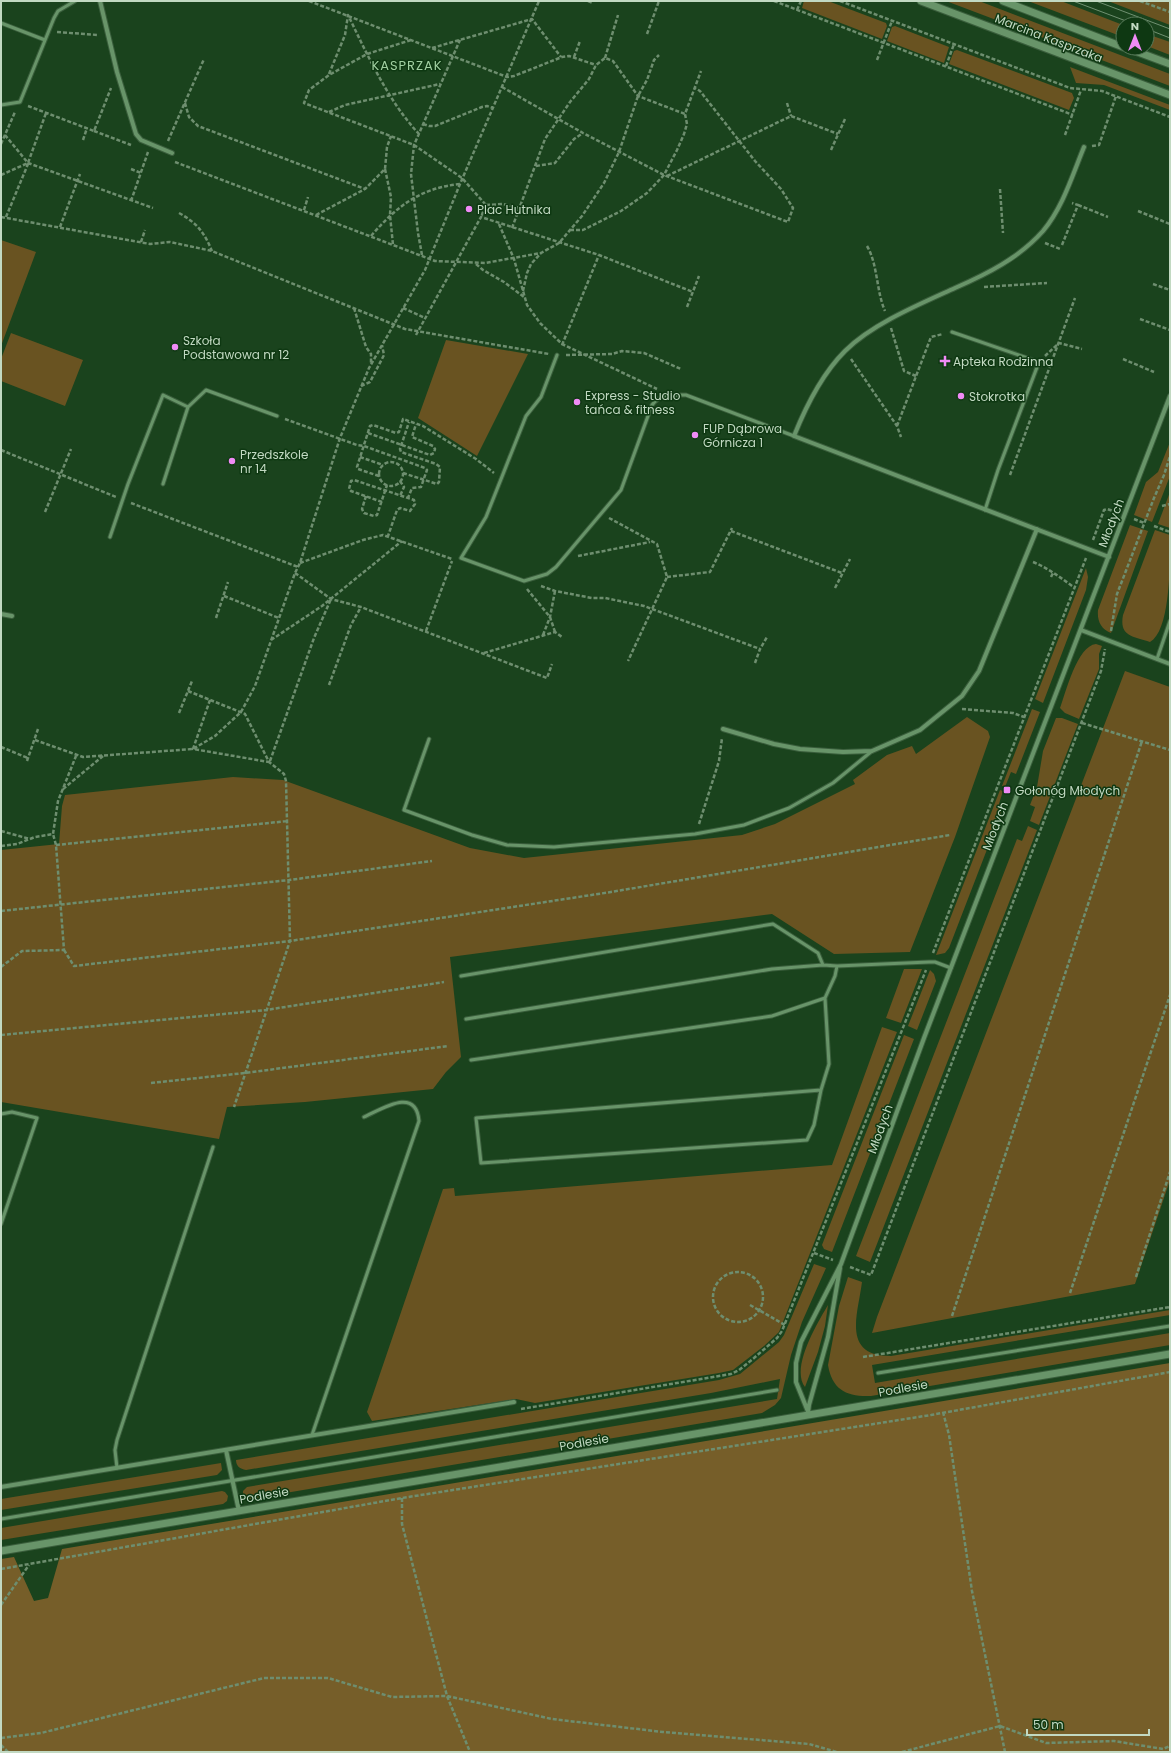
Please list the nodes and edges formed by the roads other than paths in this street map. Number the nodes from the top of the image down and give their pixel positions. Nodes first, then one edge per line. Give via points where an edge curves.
1 (75, 1) edge
2 (100, 1) edge
3 (921, 1) edge
4 (1003, 1) edge
5 (1, 23) edge
6 (45, 40) junction
7 (1115, 44) edge
8 (1148, 56) edge
9 (1170, 64) edge
10 (1170, 95) edge
11 (1, 105) edge
12 (1084, 147) road end
13 (172, 153) dead end
14 (952, 332) road end
15 (557, 355) road end
16 (1170, 396) edge
17 (188, 407) junction
18 (277, 416) road end
19 (794, 436) junction
20 (163, 484) dead end
21 (985, 510) junction
22 (1037, 529) junction
23 (110, 537) dead end
24 (1109, 557) junction
25 (1, 614) edge
26 (12, 616) dead end
27 (1170, 621) edge
28 (1081, 630) junction
29 (1156, 659) junction
30 (1170, 664) edge
31 (723, 729) road end
32 (429, 739) dead end
33 (872, 751) junction
34 (823, 965) junction
35 (837, 966) junction
36 (951, 968) junction
37 (461, 976) dead end
38 (825, 998) junction
39 (466, 1019) dead end
40 (471, 1060) dead end
41 (821, 1090) junction
42 (1, 1114) edge
43 (364, 1117) dead end
44 (213, 1147) dead end
45 (1, 1224) edge
46 (841, 1264) junction
47 (1170, 1326) edge
48 (1170, 1354) edge
49 (878, 1373) dead end
50 (777, 1390) dead end
51 (514, 1402) dead end
52 (808, 1414) junction
53 (312, 1436) junction
54 (226, 1450) junction
55 (117, 1468) junction
56 (233, 1480) junction
57 (1, 1487) edge
58 (239, 1511) junction
59 (1, 1519) edge
60 (1, 1551) edge

1 - 6 lane via 58,11
2 - 13 street via 117,72 136,134 141,140
3 - 10 street, Marcina Kasprzaka
4 - 7 street, Marcina Kasprzaka
5 - 6 lane
6 - 11 lane via 20,102
8 - 9 street
12 - 19 street via 1060,206 1035,239 1022,251 984,276 889,320 845,350 828,371
14 - 21 lane via 1039,362
15 - 19 lane via 541,397 526,416 486,517 461,558 524,581 547,574 556,567 621,490 652,405 657,398 667,394 686,395
16 - 24 street, Młodych
17 - 18 lane via 206,390
17 - 20 lane
17 - 23 lane via 163,395
19 - 21 street
21 - 22 street
22 - 24 street
22 - 33 street via 979,671 962,696 920,730
24 - 28 street, Młodych
25 - 26 street
27 - 29 lane
28 - 29 street
28 - 36 street, Młodych
29 - 30 street
31 - 33 street via 800,749
32 - 33 lane via 404,810 507,845 554,847 695,834 744,825 789,808 833,783
34 - 35 lane
34 - 37 lane via 818,953 773,924
34 - 39 lane via 772,969
35 - 36 lane via 929,962
35 - 38 lane via 836,976
36 - 46 street, Młodych
38 - 40 lane via 772,1016
38 - 41 lane via 829,1064
41 - 41 lane via 814,1125 807,1140 480,1163 476,1118
42 - 45 lane via 12,1112 37,1118
43 - 53 lane via 404,1102 416,1108 418,1121
44 - 55 lane via 117,1440
46 - 52 street, Młodych via 828,1337
46 - 52 street, Młodych via 801,1342 796,1363 798,1390
47 - 49 lane, Podlesie
48 - 52 street, Podlesie
50 - 56 lane, Podlesie
51 - 53 street
52 - 58 street, Podlesie
53 - 54 street
54 - 55 street
54 - 56 street
55 - 57 street
56 - 58 street
56 - 59 lane, Podlesie
58 - 60 street, Podlesie

